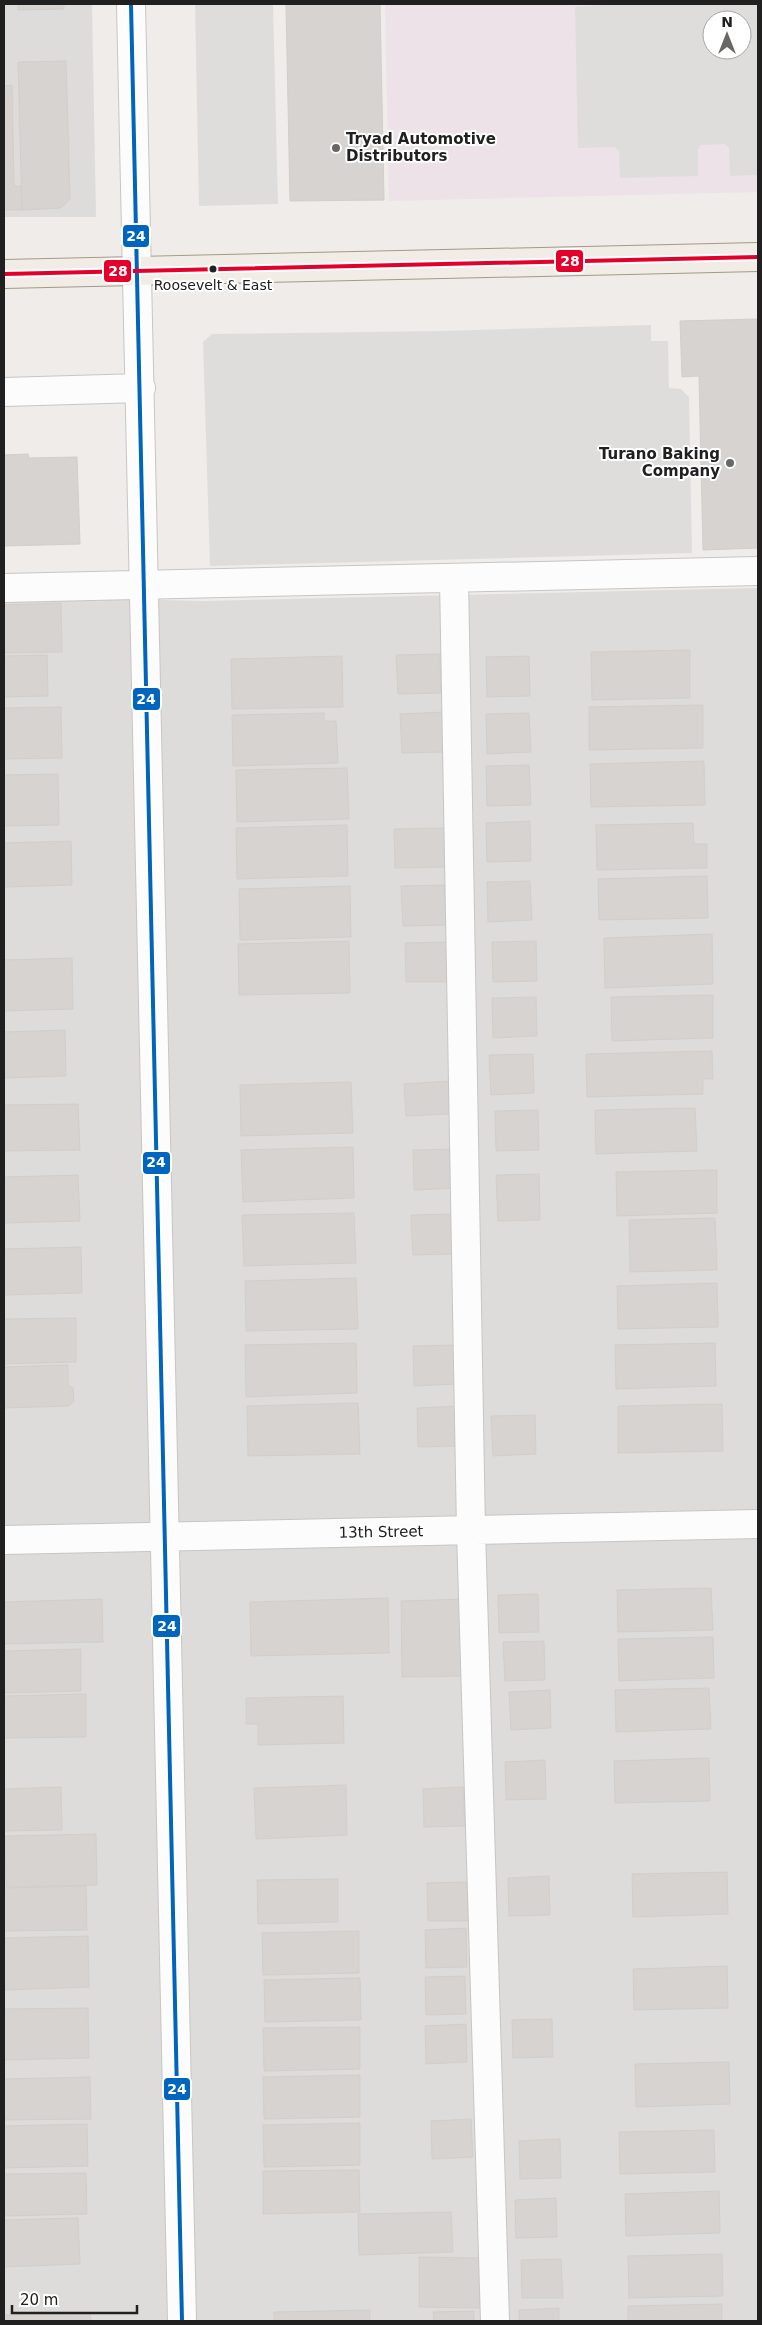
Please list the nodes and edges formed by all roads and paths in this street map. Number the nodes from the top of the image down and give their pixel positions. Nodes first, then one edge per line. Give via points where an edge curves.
1 (131, 4) edge
2 (758, 257) edge
3 (138, 272) junction
4 (4, 274) edge
5 (141, 388) junction
6 (4, 392) edge
7 (758, 571) edge
8 (454, 578) junction
9 (145, 585) junction
10 (4, 588) edge
11 (758, 1524) edge
12 (471, 1531) junction
13 (166, 1537) junction
14 (4, 1540) edge
15 (182, 2321) edge
16 (494, 2321) edge

1 - 3 street
2 - 3 main road
3 - 4 main road
3 - 5 street
5 - 6 street
5 - 9 street
7 - 8 street
8 - 9 street
8 - 12 street
9 - 10 street
9 - 13 street
11 - 12 street, 13th Street
12 - 13 street, 13th Street
12 - 16 street
13 - 14 street, 13th Street
13 - 15 street

